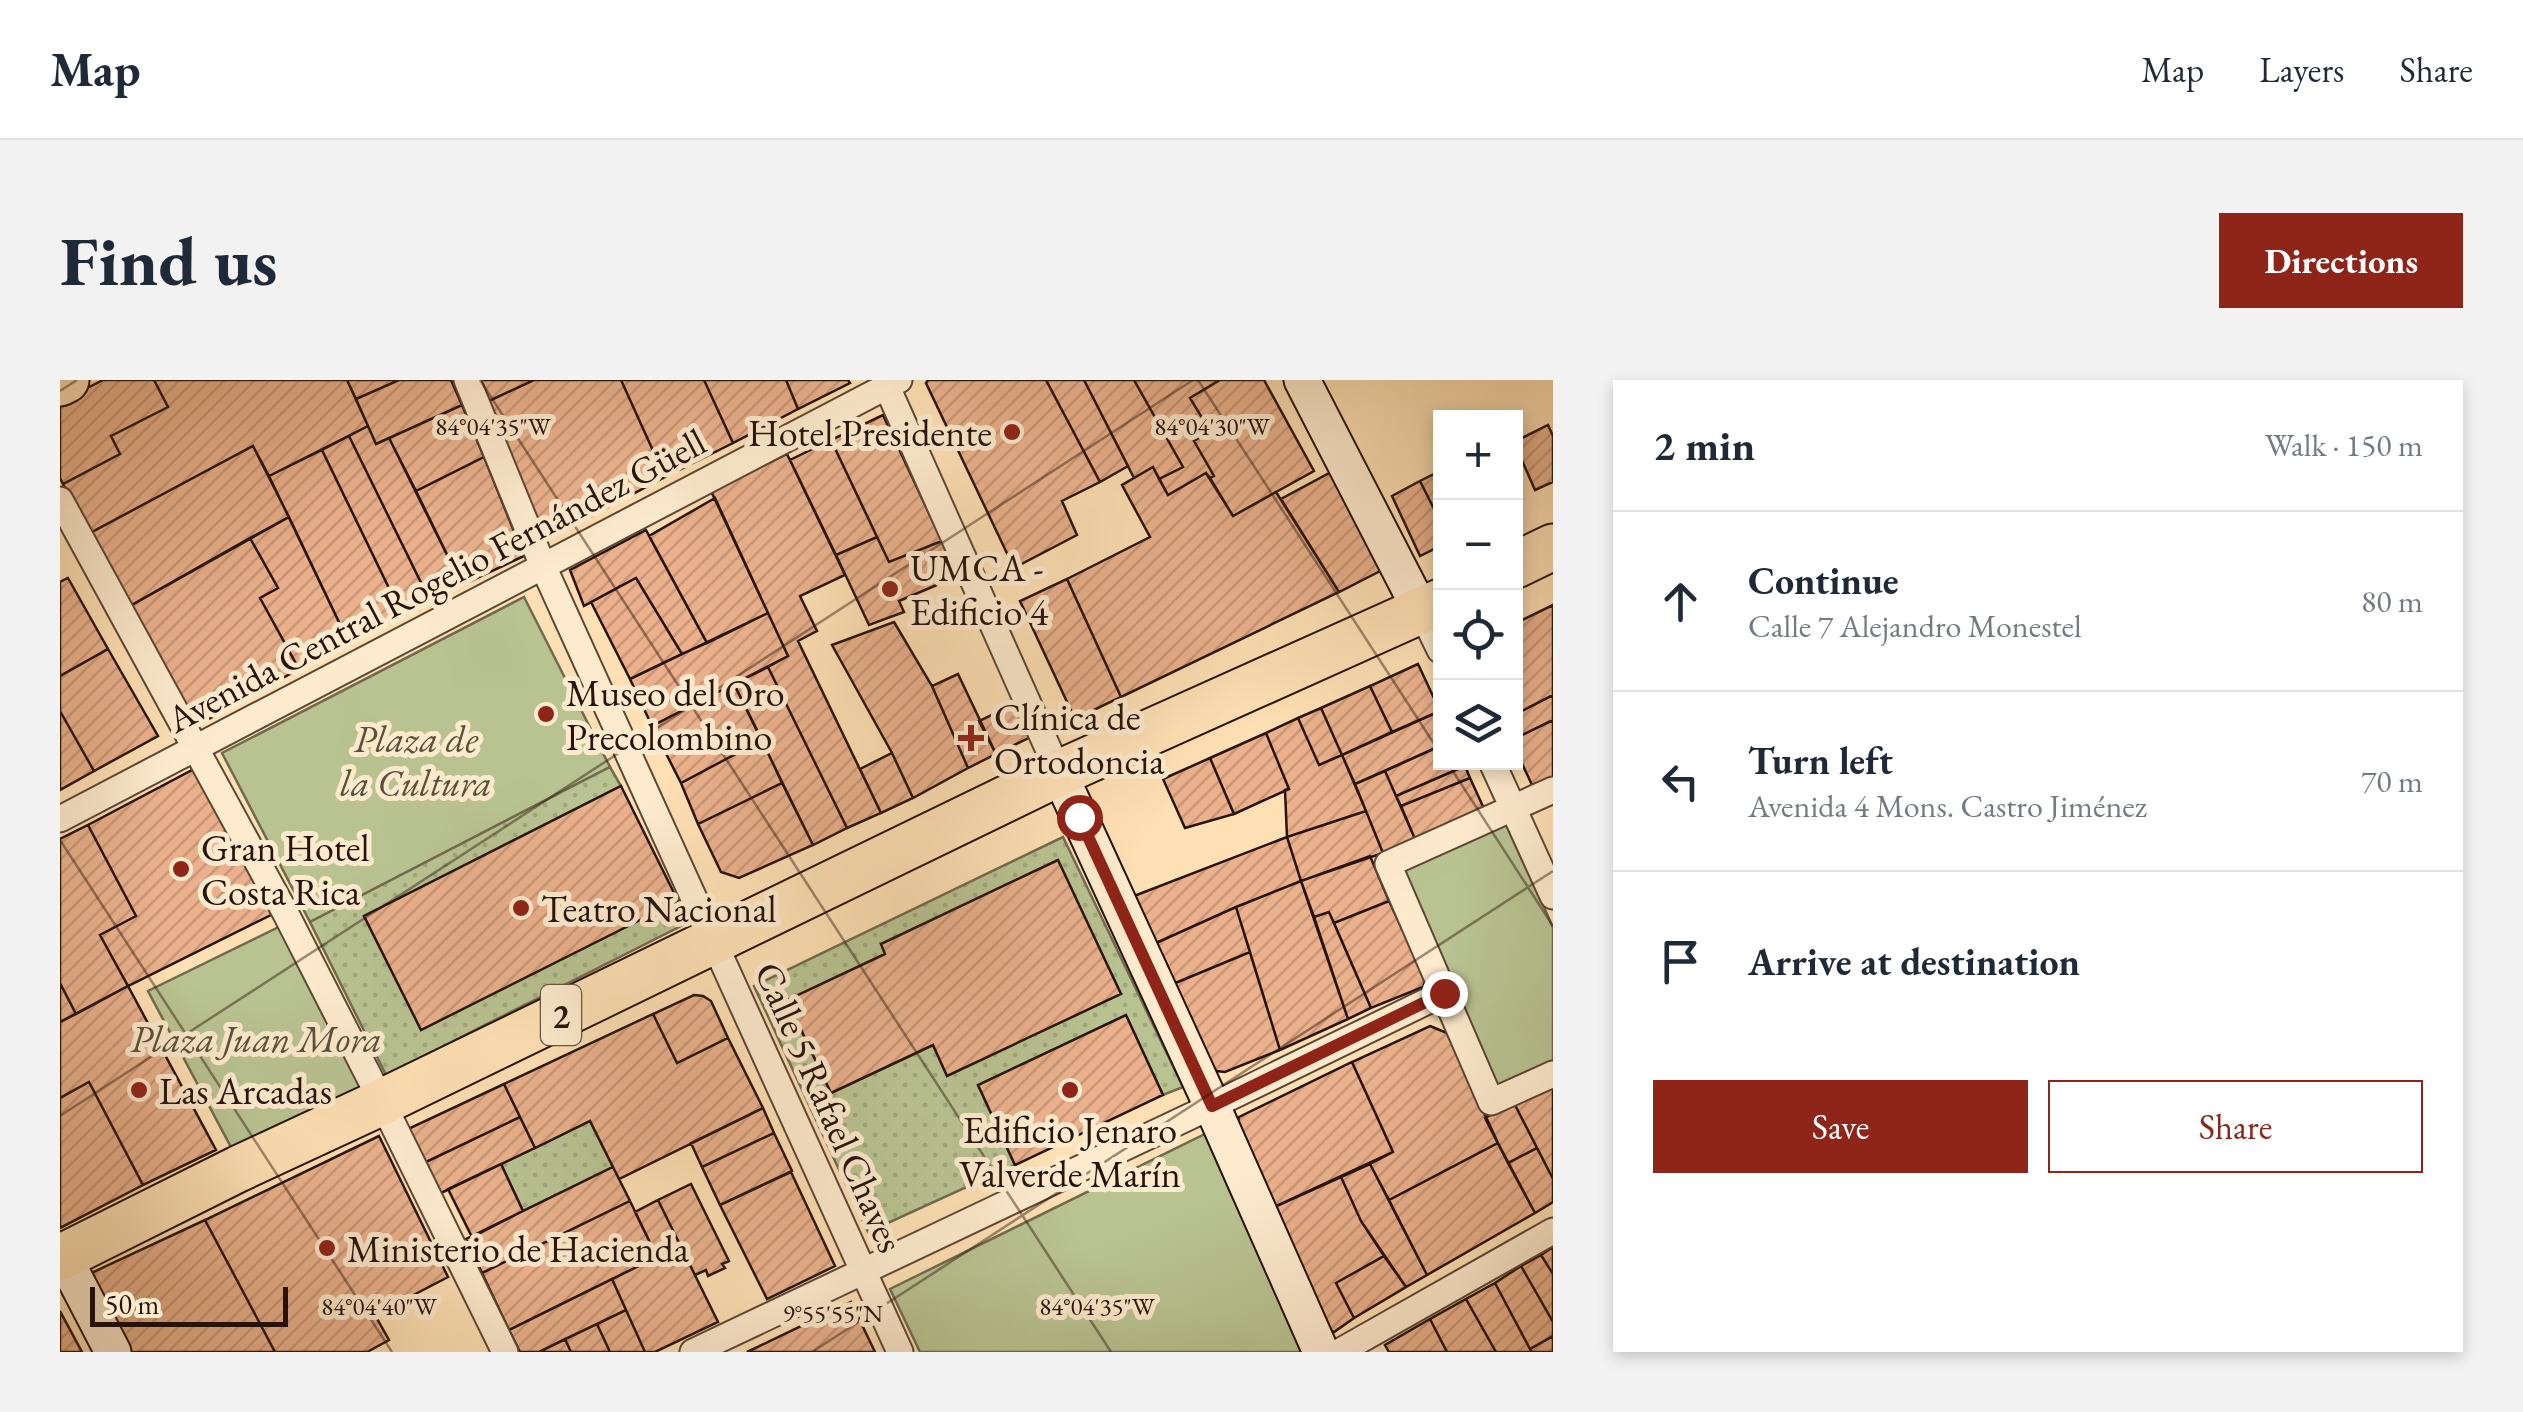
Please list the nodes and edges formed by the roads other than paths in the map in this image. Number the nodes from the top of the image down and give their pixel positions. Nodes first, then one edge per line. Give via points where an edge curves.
1 (467, 380) edge
2 (1302, 380) edge
3 (890, 382) edge
4 (60, 500) edge
5 (1553, 547) edge
6 (1523, 562) edge
7 (543, 566) junction
8 (1433, 619) edge
9 (1433, 621) edge
10 (196, 749) junction
11 (1496, 770) edge
12 (1060, 773) junction
13 (1553, 790) edge
14 (1514, 808) junction
15 (60, 819) edge
16 (1553, 896) edge
17 (714, 941) junction
18 (1444, 993) junction
19 (1553, 1074) edge
20 (382, 1102) junction
21 (1212, 1106) junction
22 (1553, 1230) edge
23 (61, 1255) edge
24 (863, 1272) junction
25 (113, 1352) edge
26 (505, 1352) edge
27 (692, 1352) edge
28 (900, 1352) edge
29 (1321, 1352) edge
30 (1339, 1352) edge

1 - 7 street, Calle 5 Rafael Chaves
2 - 8 street
3 - 7 street, Avenida Central Rogelio Fernández Güell
3 - 12 street
4 - 10 street
5 - 6 highway
7 - 10 street, Avenida Central Rogelio Fernández Güell
7 - 17 street, Calle 5 Rafael Chaves
9 - 12 highway, 2
10 - 15 street, Avenida Central Rogelio Fernández Güell
10 - 20 street
11 - 14 street
12 - 17 highway, 2
12 - 21 street
13 - 14 street
14 - 16 street
14 - 18 street via 1388,864
17 - 20 highway, 2
17 - 24 street, Calle 5 Rafael Chaves
18 - 19 street via 1491,1102
18 - 21 street
20 - 23 highway, 2
20 - 26 street
21 - 24 street
21 - 29 street
22 - 30 street
23 - 25 street
24 - 27 street
24 - 28 street, Calle 5 Rafael Chaves

